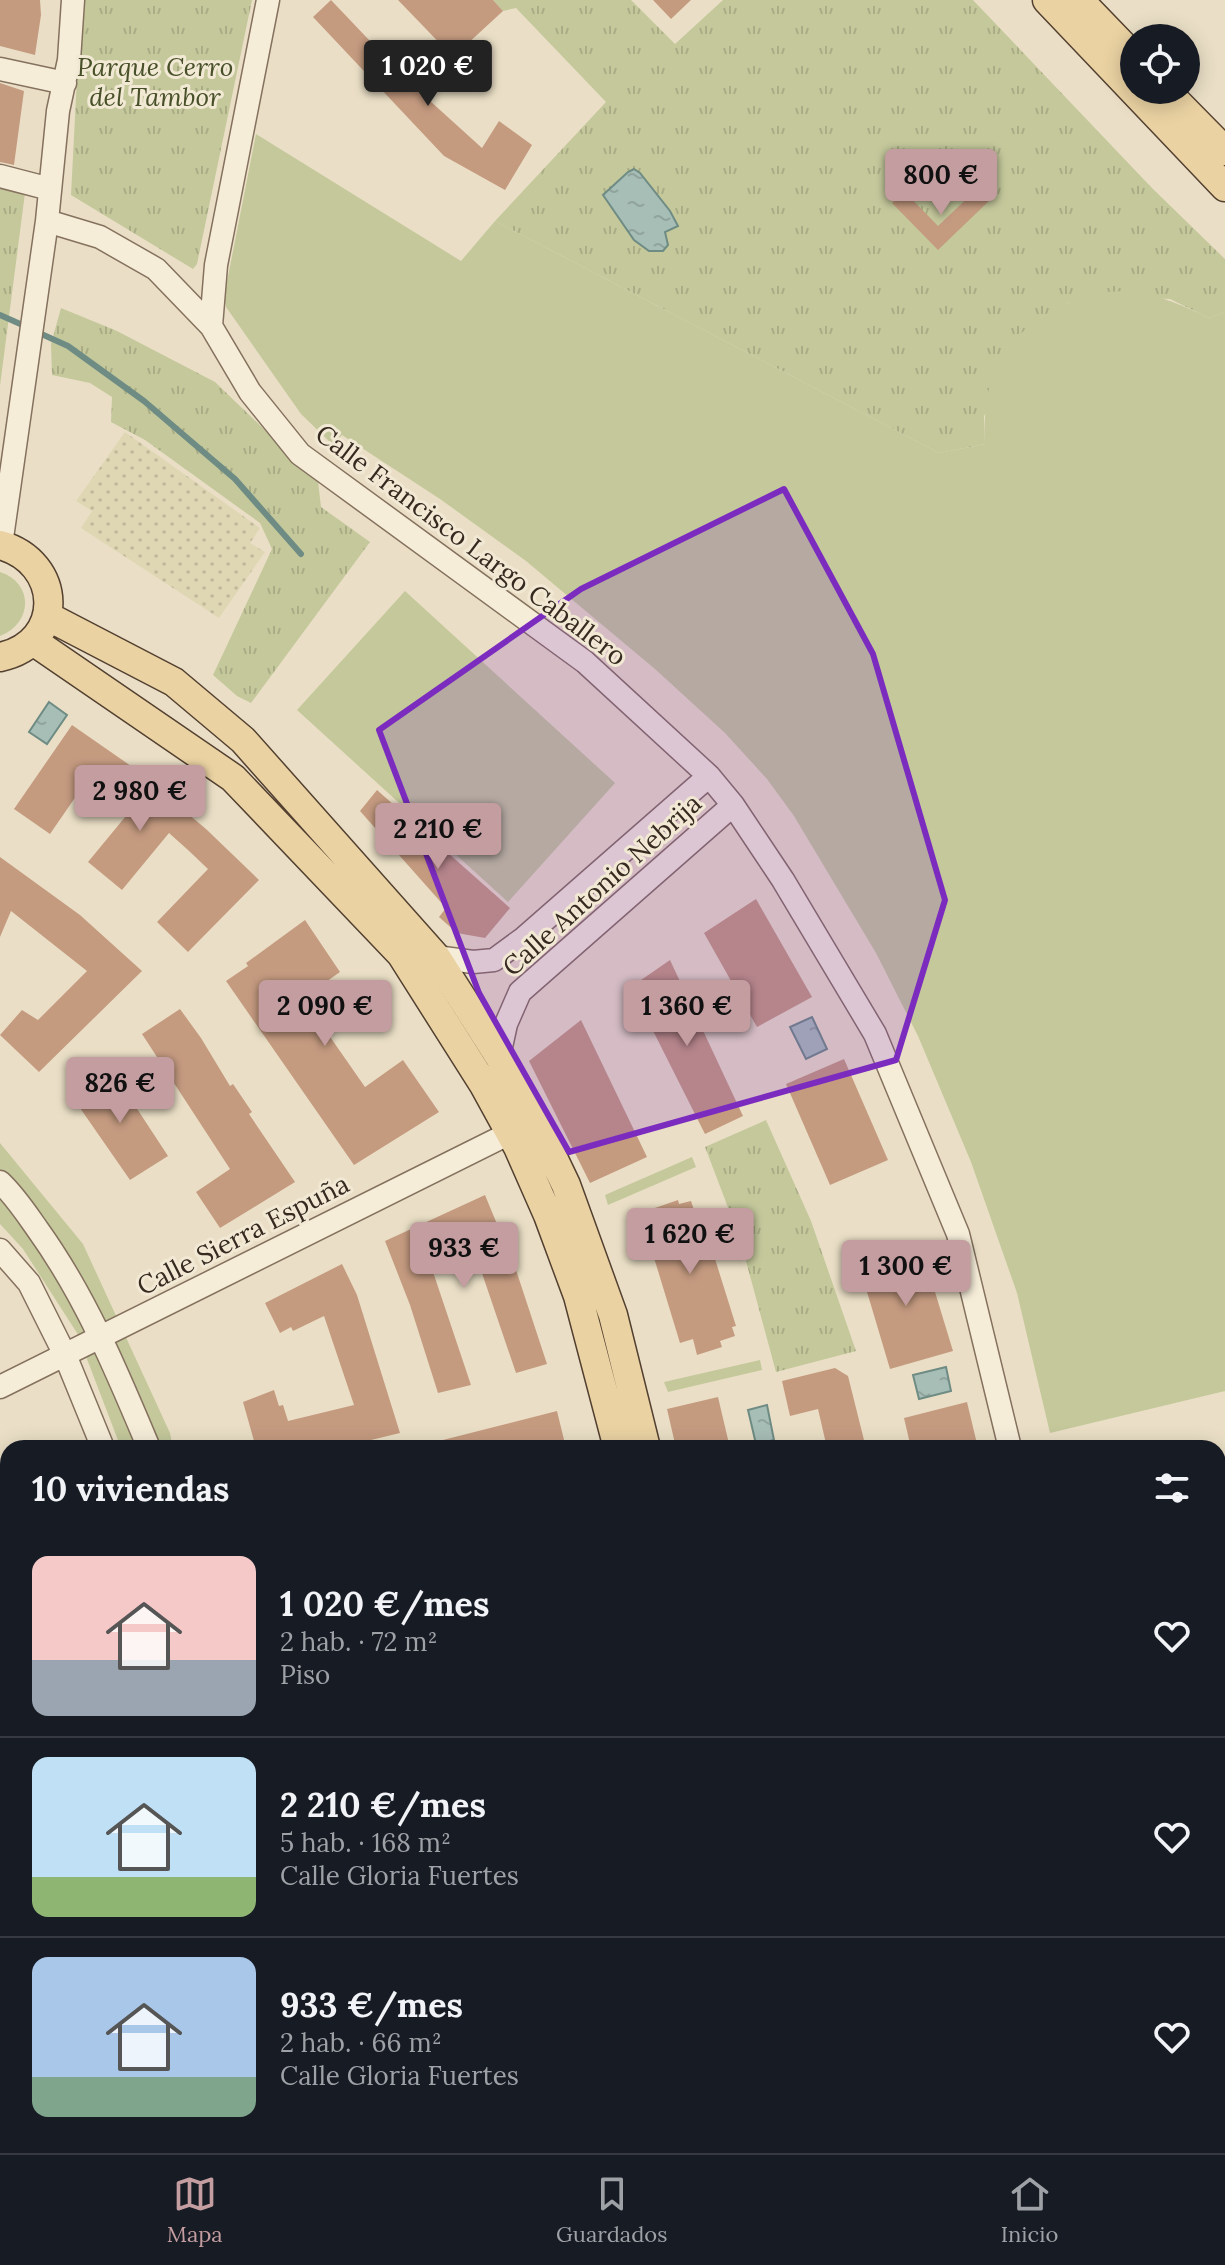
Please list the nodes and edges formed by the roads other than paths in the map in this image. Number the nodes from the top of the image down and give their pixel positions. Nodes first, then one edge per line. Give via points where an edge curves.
1 (73, 0) edge
2 (268, 0) edge
3 (1047, 0) edge
4 (1079, 0) edge
5 (1120, 42) edge
6 (0, 69) edge
7 (65, 83) junction
8 (1179, 104) edge
9 (1225, 151) edge
10 (0, 176) edge
11 (1225, 187) edge
12 (50, 189) junction
13 (47, 221) junction
14 (216, 265) junction
15 (181, 295) junction
16 (211, 326) junction
17 (0, 545) edge
18 (47, 616) junction
19 (33, 641) junction
20 (0, 657) edge
21 (709, 776) junction
22 (733, 805) junction
23 (436, 957) junction
24 (499, 1056) junction
25 (512, 1132) junction
26 (0, 1182) edge
27 (0, 1250) edge
28 (102, 1337) junction
29 (65, 1355) junction
30 (0, 1387) edge
31 (100, 1440) edge
32 (146, 1440) edge
33 (616, 1440) edge
34 (644, 1440) edge
35 (1008, 1440) edge

1 - 7 street
2 - 14 street
3 - 11 main road
4 - 5 main road
6 - 7 street
7 - 12 street
8 - 9 main road
10 - 12 street
12 - 13 street
13 - 15 street, Calle Francisco Largo Caballero via 100,237 156,269
13 - 17 street
14 - 15 street via 200,285
14 - 16 street
15 - 16 street, Calle Francisco Largo Caballero
16 - 21 street, Calle Francisco Largo Caballero via 250,392 300,454 585,662
17 - 18 main road via 16,550 40,571 47,585
18 - 19 main road
18 - 23 main road via 174,682 243,740
19 - 20 main road
19 - 25 main road via 233,778 401,954
21 - 22 street, Calle Francisco Largo Caballero
21 - 23 street, Calle Antonio Nebrija via 494,960
22 - 24 street, Calle Antonio Nebrija via 520,992
22 - 35 street, Calle Francisco Largo Caballero via 875,1034 958,1234
23 - 24 main road
24 - 34 main road via 566,1185 591,1249
25 - 28 street, Calle Sierra Espuña
25 - 33 main road via 578,1296
26 - 28 street via 64,1266
27 - 29 street via 29,1283
28 - 29 street, Calle Sierra Espuña
28 - 32 street
29 - 30 street, Calle Sierra Espuña
29 - 31 street

